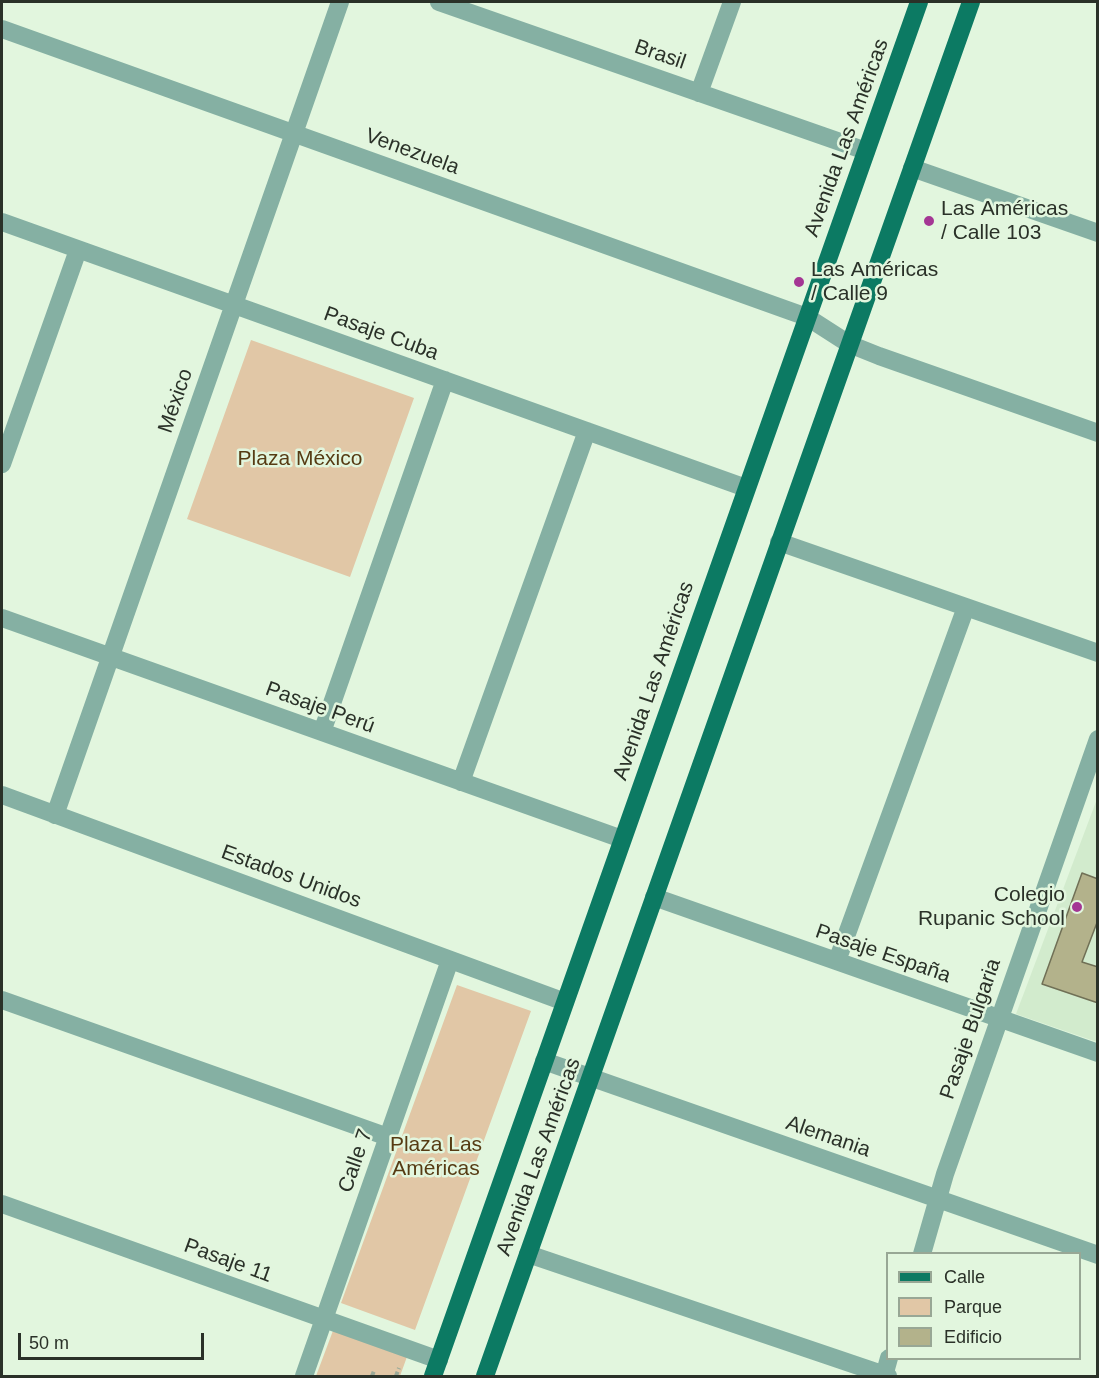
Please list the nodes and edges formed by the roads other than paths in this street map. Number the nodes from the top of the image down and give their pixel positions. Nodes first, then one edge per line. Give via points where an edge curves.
1 (340, 2) edge
2 (439, 2) edge
3 (732, 2) edge
4 (919, 2) edge
5 (971, 2) edge
6 (2, 29) edge
7 (699, 93) junction
8 (293, 134) junction
9 (866, 151) junction
10 (912, 168) junction
11 (2, 222) edge
12 (1096, 227) edge
13 (78, 250) junction
14 (233, 305) junction
15 (807, 317) junction
16 (849, 344) junction
17 (445, 380) junction
18 (587, 431) junction
19 (1098, 433) edge
20 (2, 464) edge
21 (746, 488) junction
22 (779, 542) junction
23 (966, 607) junction
24 (2, 618) edge
25 (1098, 653) edge
26 (110, 657) junction
27 (322, 732) junction
28 (1098, 739) edge
29 (461, 782) junction
30 (2, 795) edge
31 (55, 815) junction
32 (622, 839) junction
33 (654, 897) junction
34 (450, 960) junction
35 (837, 962) junction
36 (2, 1000) edge
37 (565, 1002) junction
38 (999, 1019) junction
39 (1098, 1053) edge
40 (544, 1061) junction
41 (591, 1077) junction
42 (388, 1137) junction
43 (938, 1199) junction
44 (2, 1204) edge
45 (923, 1252) edge
46 (528, 1254) junction
47 (1098, 1255) edge
48 (324, 1319) junction
49 (436, 1368) edge
50 (886, 1372) edge
51 (304, 1377) edge
52 (485, 1377) edge

1 - 8 street, México
2 - 7 street, Brasil
3 - 7 street
4 - 9 main road, Avenida Las Américas
5 - 10 main road, Avenida Las Américas
6 - 8 street, Venezuela
7 - 9 street, Brasil
8 - 14 street, México
8 - 15 street, Venezuela
9 - 15 main road, Avenida Las Américas
10 - 12 street
10 - 16 main road, Avenida Las Américas
11 - 13 street, Pasaje Cuba
13 - 14 street, Pasaje Cuba
13 - 20 street
14 - 17 street, Pasaje Cuba
14 - 26 street, México
15 - 16 street, Venezuela
15 - 21 main road, Avenida Las Américas
16 - 19 street, Venezuela
16 - 22 main road, Avenida Las Américas
17 - 18 street, Pasaje Cuba
17 - 27 street
18 - 21 street, Pasaje Cuba
18 - 29 street
21 - 32 main road, Avenida Las Américas
22 - 23 street
22 - 33 main road, Avenida Las Américas
23 - 25 street
23 - 35 street
24 - 26 street, Pasaje Perú
26 - 27 street, Pasaje Perú
26 - 31 street, México
27 - 29 street, Pasaje Perú
28 - 38 street, Pasaje Bulgaria
29 - 32 street, Pasaje Perú
30 - 31 street, Estados Unidos
31 - 34 street, Estados Unidos
32 - 37 main road, Avenida Las Américas
33 - 35 street, Pasaje España
33 - 41 main road, Avenida Las Américas
34 - 37 street, Estados Unidos
34 - 42 street, Calle 7
35 - 38 street, Pasaje España
36 - 42 street
37 - 40 main road, Avenida Las Américas
38 - 39 street, Pasaje España
38 - 43 street, Pasaje Bulgaria
40 - 41 street, Alemania
40 - 49 main road, Avenida Las Américas
41 - 43 street, Alemania
41 - 46 main road, Avenida Las Américas
42 - 48 street, Calle 7
43 - 45 street, Pasaje Bulgaria
43 - 47 street, Alemania
44 - 48 street, Pasaje 11
46 - 50 street
46 - 52 main road, Avenida Las Américas
48 - 49 street, Pasaje 11
48 - 51 street, Calle 7

